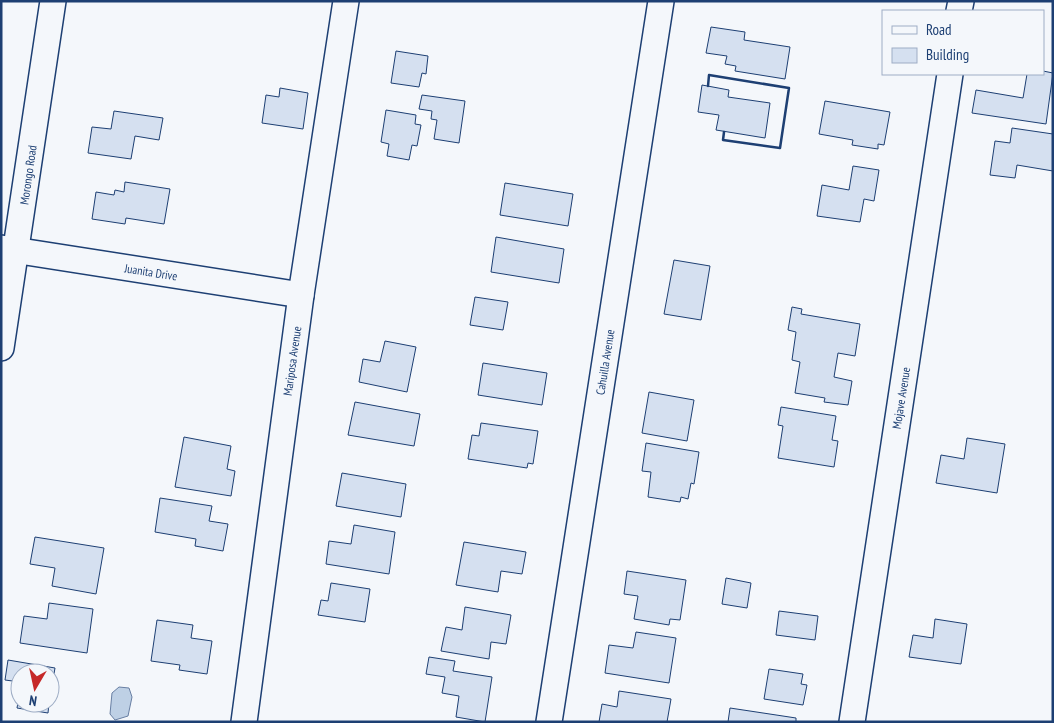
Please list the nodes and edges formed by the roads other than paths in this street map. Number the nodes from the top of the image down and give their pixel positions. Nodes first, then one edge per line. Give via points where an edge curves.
1 (54, 1) edge
2 (346, 1) edge
3 (660, 1) edge
4 (950, 75) edge
5 (9, 249) edge
6 (301, 295) junction
7 (1, 348) edge
8 (244, 722) edge
9 (548, 722) edge
10 (852, 722) edge

1 - 5 street, Morongo Road
2 - 6 street, Mariposa Avenue
3 - 9 street, Cahuilla Avenue
4 - 10 street, Mojave Avenue
5 - 6 street, Juanita Drive
5 - 7 street, Morongo Road
6 - 8 street, Mariposa Avenue

